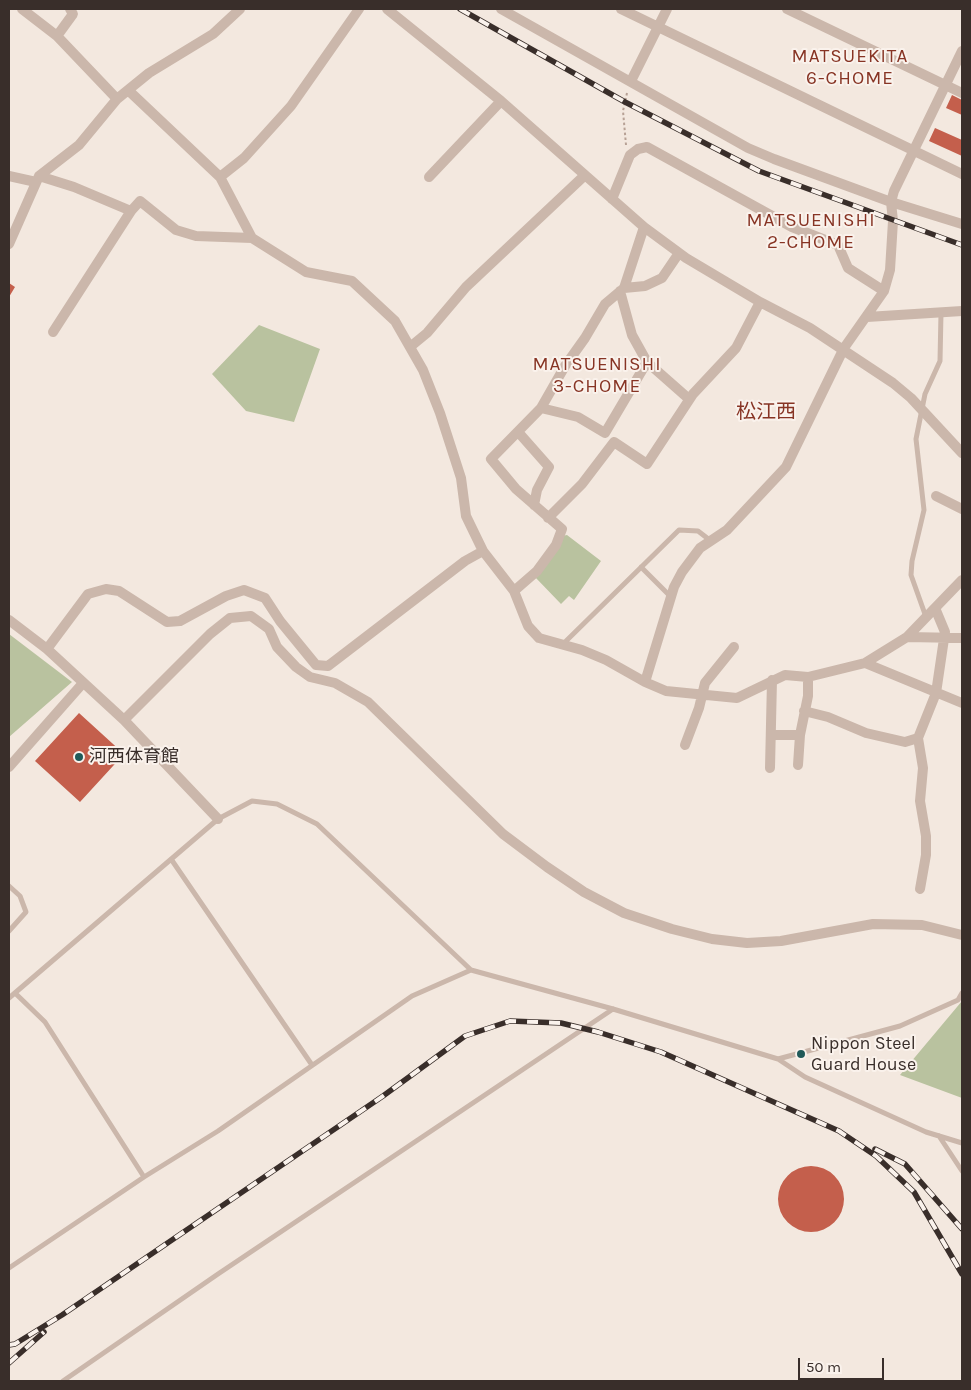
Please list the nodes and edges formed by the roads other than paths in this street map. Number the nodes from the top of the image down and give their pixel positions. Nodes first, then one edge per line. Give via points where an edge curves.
1 (22, 9) edge
2 (70, 9) edge
3 (240, 9) edge
4 (359, 9) edge
5 (387, 9) edge
6 (501, 9) edge
7 (622, 9) edge
8 (667, 9) edge
9 (787, 9) edge
10 (658, 27) junction
11 (57, 36) junction
12 (962, 51) edge
13 (631, 81) junction
14 (946, 85) junction
15 (128, 90) junction
16 (962, 93) edge
17 (118, 99) junction
18 (501, 101) junction
19 (913, 151) junction
20 (962, 174) edge
21 (9, 176) edge
22 (584, 176) junction
23 (220, 177) junction
24 (429, 177) dead end
25 (38, 179) junction
26 (612, 199) junction
27 (891, 202) junction
28 (131, 212) junction
29 (962, 224) edge
30 (644, 227) junction
31 (252, 238) junction
32 (9, 244) edge
33 (679, 253) junction
34 (622, 289) junction
35 (884, 291) junction
36 (760, 302) junction
37 (962, 311) edge
38 (941, 313) junction
39 (866, 317) junction
40 (53, 332) dead end
41 (410, 347) junction
42 (844, 348) junction
43 (647, 362) junction
44 (689, 399) junction
45 (541, 408) junction
46 (922, 410) junction
47 (519, 433) junction
48 (962, 453) edge
49 (936, 496) dead end
50 (534, 505) junction
51 (962, 509) edge
52 (548, 518) junction
53 (711, 541) junction
54 (483, 551) junction
55 (641, 568) junction
56 (962, 580) edge
57 (514, 591) junction
58 (671, 597) junction
59 (935, 608) junction
60 (926, 618) junction
61 (9, 620) edge
62 (280, 621) junction
63 (269, 629) junction
64 (907, 637) junction
65 (944, 638) junction
66 (962, 638) edge
67 (562, 645) junction
68 (734, 646) dead end
69 (48, 649) junction
70 (865, 663) junction
71 (808, 677) junction
72 (772, 680) junction
73 (645, 682) junction
74 (83, 683) junction
75 (702, 693) junction
76 (936, 693) junction
77 (962, 703) edge
78 (804, 711) junction
79 (124, 720) junction
80 (771, 735) junction
81 (800, 735) junction
82 (918, 738) junction
83 (685, 745) dead end
84 (798, 765) dead end
85 (9, 767) edge
86 (770, 768) dead end
87 (218, 818) junction
88 (171, 859) junction
89 (9, 886) edge
90 (920, 888) dead end
91 (9, 931) edge
92 (962, 934) edge
93 (471, 970) junction
94 (15, 993) junction
95 (962, 993) edge
96 (9, 998) edge
97 (613, 1009) junction
98 (778, 1059) junction
99 (312, 1065) junction
100 (939, 1136) junction
101 (962, 1143) edge
102 (962, 1171) edge
103 (144, 1177) junction
104 (9, 1268) edge
105 (63, 1381) edge

1 - 11 street
2 - 11 street via 73,14
3 - 15 street via 213,34 149,73
4 - 23 street via 291,106 244,158
5 - 18 street
6 - 13 street
7 - 10 street
8 - 10 street
9 - 14 street
10 - 13 street
10 - 19 street
11 - 17 street
12 - 14 street
13 - 27 street via 748,148
14 - 16 street
14 - 19 street
15 - 17 street
15 - 23 street
17 - 25 street via 79,145
18 - 22 street
18 - 24 street
19 - 20 street
19 - 27 street
21 - 25 street
22 - 26 street
22 - 41 street via 466,286 427,333
23 - 31 street
25 - 28 street via 74,187
25 - 32 street
26 - 30 street
26 - 35 street via 630,155 638,148 647,147 792,227 838,245 848,268
27 - 29 street
27 - 35 street via 890,270
28 - 31 street via 140,201 176,230 196,236
28 - 40 street
30 - 33 street
30 - 34 street
31 - 41 street via 306,272 352,281 395,321
33 - 34 street via 662,278 645,286
33 - 36 street
34 - 43 street via 632,335
34 - 45 street via 605,304
35 - 39 street
36 - 42 street
36 - 44 street via 736,348
37 - 38 street
38 - 39 street
38 - 46 lane via 940,361
39 - 42 street
41 - 54 street via 440,413 461,478 466,516
42 - 46 street via 893,383
42 - 53 street via 786,468 727,530
43 - 44 street
43 - 45 street via 605,432 578,417
44 - 52 street via 647,464 614,442 582,484
45 - 47 street
46 - 48 street
46 - 60 lane via 916,438 924,510 912,561 912,575
47 - 50 street via 549,467 537,490
47 - 50 street via 491,459
49 - 51 street
50 - 52 street
52 - 57 street via 562,530 556,545 537,571
53 - 55 lane via 698,531 679,530
53 - 58 street via 700,548 682,572
54 - 57 street
54 - 62 street via 465,561 328,666 316,665
55 - 58 lane
55 - 67 lane
56 - 59 street
57 - 67 street via 528,626 539,638
58 - 73 street
59 - 60 street
59 - 65 street via 943,622
60 - 64 street
61 - 69 street
62 - 63 street
62 - 69 street via 265,598 252,591 226,596 180,621 166,622 119,590 106,589 88,594
63 - 79 street via 251,616 230,618
63 - 92 street via 277,647 296,667 310,677 336,683 368,702 503,834 546,868 624,913 712,939 748,943 781,941 873,924 922,925
64 - 65 street
64 - 70 street
65 - 66 street
65 - 76 street
67 - 73 street via 606,660
68 - 75 street via 705,683
69 - 74 street
70 - 71 street
70 - 76 street
71 - 72 street via 785,675
71 - 78 street
72 - 75 street via 737,698
72 - 80 street
73 - 75 street via 666,691
74 - 79 street
74 - 85 street
75 - 83 street
76 - 77 street
76 - 82 street
78 - 81 street
78 - 82 street via 866,733 905,742
79 - 87 street
80 - 81 street
80 - 86 street
81 - 84 street
82 - 90 street via 923,768 920,801 926,836
87 - 88 lane
87 - 93 lane via 252,801 278,804 317,824
88 - 94 lane
88 - 99 lane
89 - 91 lane via 20,896 26,912
93 - 97 lane
93 - 99 lane via 412,996
94 - 96 lane
94 - 103 lane via 45,1022
95 - 98 lane via 958,1000 900,1026
97 - 98 lane
97 - 105 lane
98 - 100 lane via 805,1077
99 - 103 lane via 218,1131
100 - 101 lane
100 - 102 lane
103 - 104 lane

